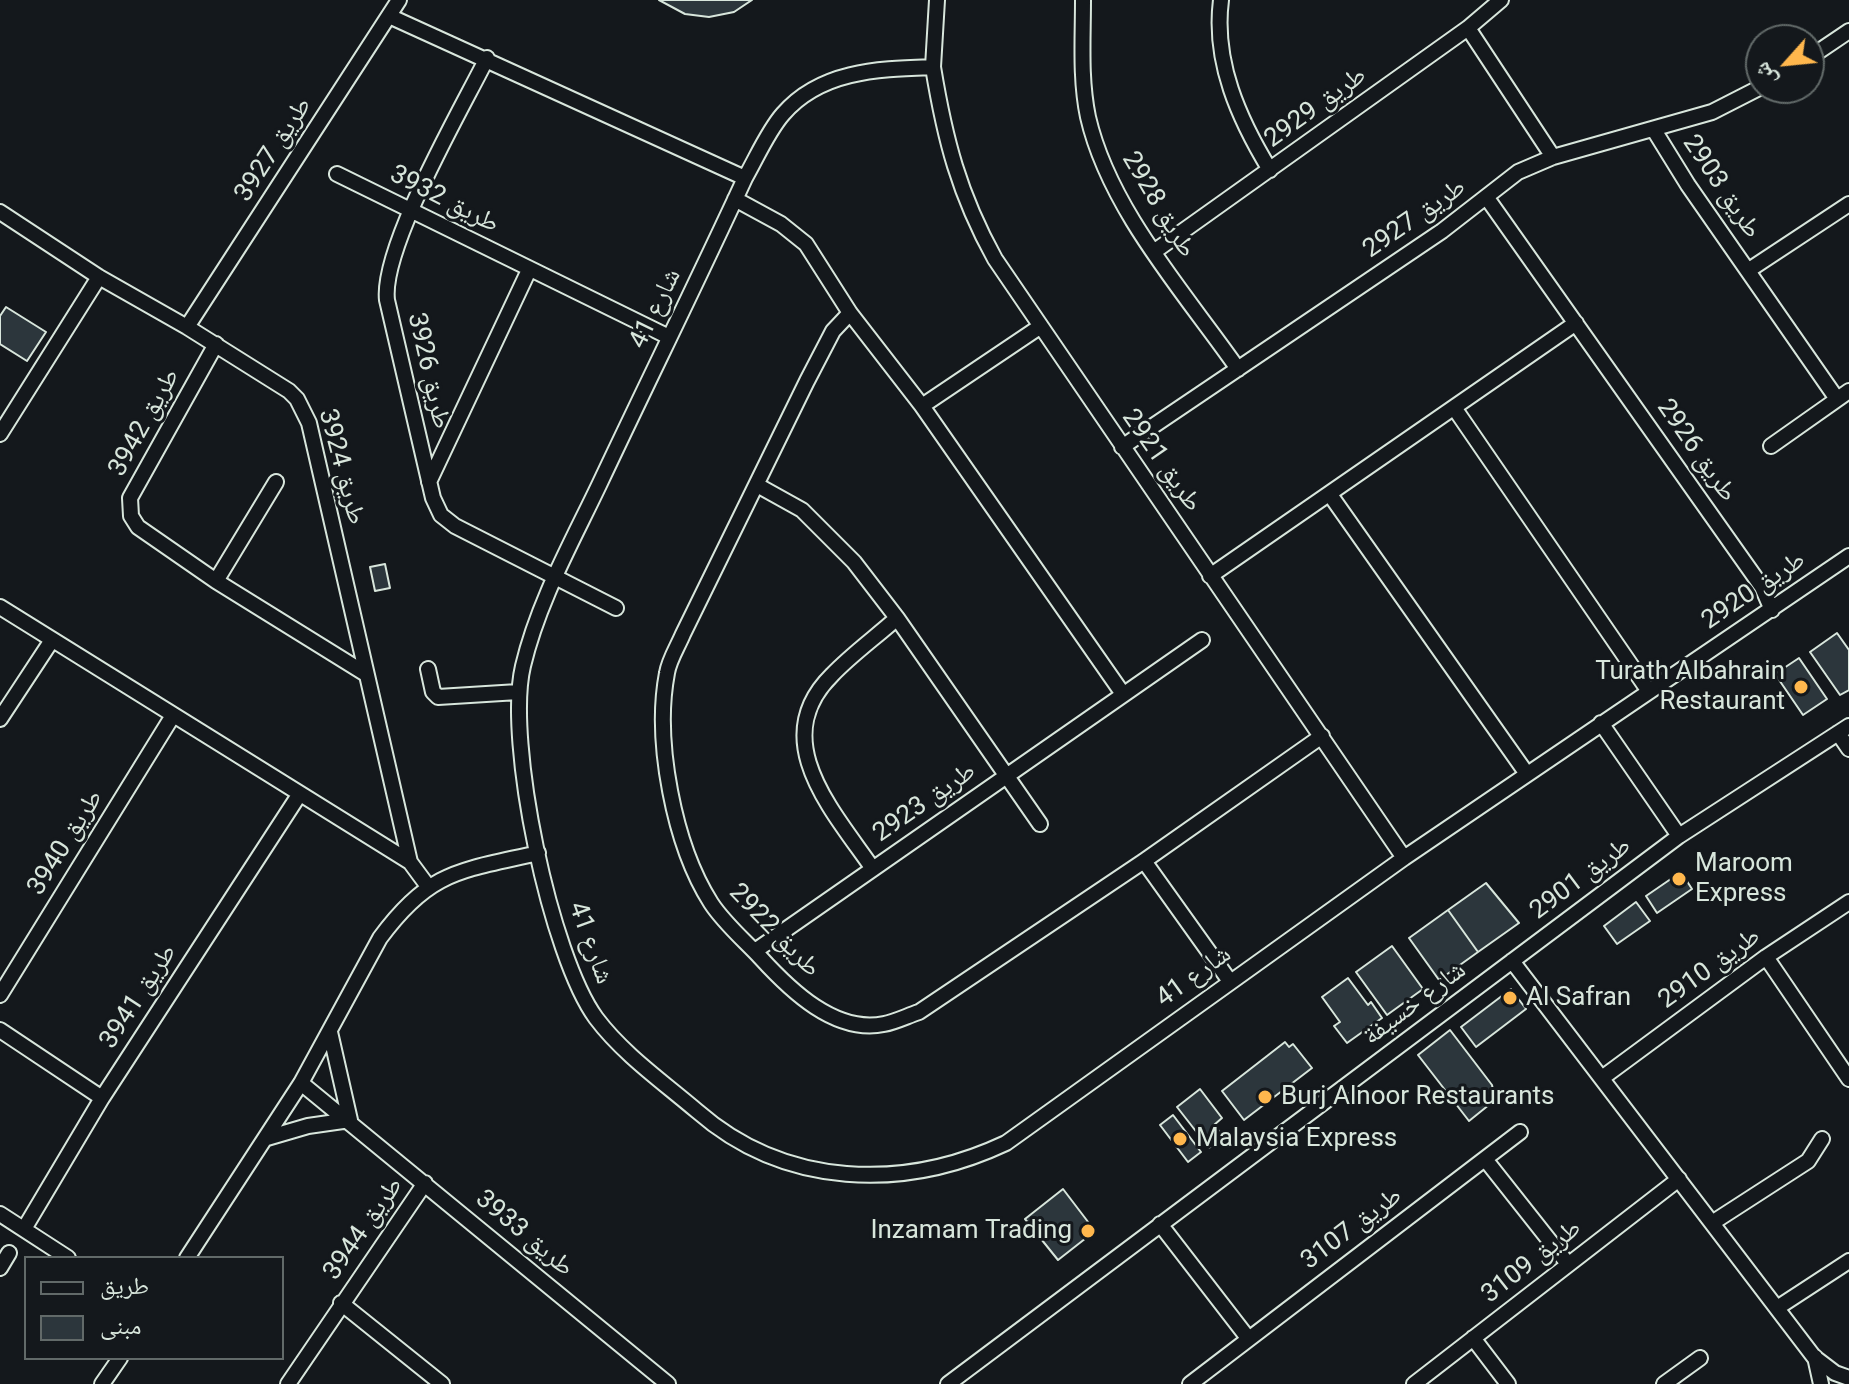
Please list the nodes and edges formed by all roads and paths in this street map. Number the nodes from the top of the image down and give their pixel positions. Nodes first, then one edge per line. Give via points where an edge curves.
1 (399, 0) edge
2 (937, 0) edge
3 (1083, 0) edge
4 (1221, 0) edge
5 (1501, 0) edge
6 (389, 16) junction
7 (1468, 28) junction
8 (1849, 31) edge
9 (1825, 47) edge
10 (487, 58) junction
11 (933, 67) junction
12 (1745, 95) edge
13 (1654, 130) junction
14 (1553, 157) junction
15 (1270, 170) junction
16 (337, 174) dead end
17 (745, 178) junction
18 (1487, 198) junction
19 (735, 199) junction
20 (1849, 204) edge
21 (412, 211) junction
22 (0, 212) edge
23 (1155, 251) junction
24 (529, 270) junction
25 (1749, 270) junction
26 (99, 277) junction
27 (850, 313) junction
28 (1576, 323) junction
29 (187, 327) junction
30 (1038, 328) junction
31 (669, 337) junction
32 (216, 344) junction
33 (1238, 369) junction
34 (1843, 395) edge
35 (922, 406) junction
36 (1455, 409) junction
37 (0, 434) edge
38 (1771, 446) dead end
39 (1122, 447) junction
40 (276, 482) dead end
41 (429, 482) junction
42 (757, 485) junction
43 (1331, 496) junction
44 (1849, 556) edge
45 (1210, 576) junction
46 (556, 577) junction
47 (216, 581) junction
48 (0, 607) edge
49 (616, 608) dead end
50 (1772, 610) junction
51 (897, 618) junction
52 (52, 640) junction
53 (1202, 640) dead end
54 (428, 669) dead end
55 (366, 674) junction
56 (1648, 690) junction
57 (518, 692) junction
58 (1123, 694) junction
59 (172, 717) junction
60 (0, 719) edge
61 (1601, 723) junction
62 (1843, 730) edge
63 (1322, 736) junction
64 (1849, 749) edge
65 (1527, 774) junction
66 (1008, 775) junction
67 (299, 795) junction
68 (1040, 824) dead end
69 (1679, 836) junction
70 (538, 853) junction
71 (1404, 858) junction
72 (1144, 861) junction
73 (410, 862) junction
74 (873, 869) junction
75 (427, 885) junction
76 (1849, 902) edge
77 (755, 951) junction
78 (1766, 957) junction
79 (1512, 961) junction
80 (1229, 980) junction
81 (0, 995) edge
82 (0, 1030) edge
83 (330, 1032) junction
84 (1848, 1076) edge
85 (1602, 1078) junction
86 (301, 1083) junction
87 (102, 1098) junction
88 (350, 1120) junction
89 (1520, 1132) dead end
90 (267, 1138) junction
91 (1822, 1139) dead end
92 (1485, 1159) junction
93 (1679, 1179) junction
94 (425, 1183) junction
95 (0, 1214) edge
96 (1712, 1223) junction
97 (1160, 1224) junction
98 (24, 1229) junction
99 (9, 1253) dead end
100 (65, 1256) edge
101 (188, 1256) edge
102 (1849, 1261) edge
103 (1568, 1264) junction
104 (0, 1268) edge
105 (341, 1303) junction
106 (1777, 1308) junction
107 (1248, 1338) junction
108 (1473, 1338) junction
109 (1814, 1357) junction
110 (1700, 1358) dead end
111 (119, 1360) edge
112 (1849, 1378) edge
113 (102, 1384) edge
114 (288, 1384) edge
115 (442, 1384) edge
116 (668, 1384) edge
117 (948, 1384) edge
118 (1190, 1384) edge
119 (1414, 1384) edge
120 (1508, 1384) edge
121 (1664, 1384) edge
122 (1821, 1384) edge

1 - 6 street, طريق 3927
2 - 11 street
3 - 23 street, طريق 2928 via 1085,97 1097,148 1123,203
4 - 15 street via 1231,95
5 - 7 street, طريق 2929
6 - 10 street
6 - 29 street, طريق 3927
7 - 14 street
7 - 15 street, طريق 2929
8 - 9 street
10 - 17 street
10 - 21 street, طريق 3926
11 - 17 street, شارع 41 via 844,75 810,91 781,116
11 - 30 street, طريق 2921 via 946,145 961,191
12 - 13 street, طريق 2927
13 - 14 street, طريق 2927
13 - 25 street, طريق 2903
14 - 18 street, طريق 2927 via 1518,172
15 - 23 street, طريق 2929
16 - 21 street, طريق 3932
17 - 19 street, شارع 41
18 - 28 street, طريق 2926
18 - 33 street, طريق 2927
19 - 27 street via 806,244
19 - 31 street, شارع 41
20 - 25 street, طريق 2903
21 - 24 street, طريق 3932
21 - 41 street, طريق 3926 via 390,261 386,290
22 - 26 street, طريق 3924
23 - 33 street, طريق 2928
24 - 31 street, طريق 3932
24 - 41 street
25 - 34 street, طريق 2903
26 - 29 street, طريق 3924
26 - 37 street
27 - 35 street
27 - 42 street, طريق 2922 via 833,331
28 - 36 street
28 - 50 street, طريق 2926 via 1762,587
29 - 32 street, طريق 3924
30 - 35 street
30 - 39 street, طريق 2921
31 - 46 street, شارع 41
32 - 47 street, طريق 3942 via 129,508 138,527
32 - 55 street, طريق 3924 via 289,391 304,410
33 - 39 street, طريق 2927
34 - 38 street, طريق 2903
35 - 58 street
36 - 43 street
36 - 56 street
39 - 45 street, طريق 2921
40 - 47 street
41 - 46 street, طريق 3926 via 436,507 448,521
42 - 51 street via 802,510 828,534
42 - 77 street, طريق 2922 via 667,670 663,700 667,765 695,876 713,907
43 - 45 street
43 - 65 street
44 - 50 street, طريق 2920
45 - 63 street, طريق 2921
46 - 49 street, طريق 3926
46 - 57 street, شارع 41 via 529,645
47 - 55 street, طريق 3942
48 - 52 street
50 - 56 street, طريق 2920
51 - 66 street
51 - 74 street via 830,676 804,722 815,785
52 - 59 street
52 - 60 street
53 - 58 street, طريق 2923
54 - 57 street via 438,697
55 - 73 street, طريق 3924
56 - 61 street, طريق 2920
57 - 70 street, شارع 41 via 518,728
58 - 66 street, طريق 2923
59 - 67 street
59 - 81 street, طريق 3940
61 - 65 street, طريق 2920
61 - 69 street
62 - 64 street
62 - 69 street, طريق 2901
63 - 71 street, طريق 2921
63 - 72 street, طريق 2922
65 - 71 street, شارع 41
66 - 68 street
66 - 74 street, طريق 2923
67 - 73 street
67 - 87 street, طريق 3941
69 - 79 street, طريق 2901
70 - 75 street via 453,872
70 - 80 street, شارع 41 via 570,973 611,1037 713,1125 778,1159 812,1170 885,1176 977,1156 1033,1126
71 - 80 street, شارع 41
72 - 77 street, طريق 2922 via 919,1012 883,1025 835,1018 779,978
72 - 80 street
73 - 75 street, طريق 3924
74 - 77 street, طريق 2923
75 - 83 street via 380,938
76 - 78 street, طريق 2910
78 - 84 street
78 - 85 street, طريق 2910
79 - 85 street
79 - 97 street, شارع خسيفة
82 - 87 street
83 - 86 street
83 - 88 street
85 - 93 street
86 - 88 street, طريق 3933
86 - 90 street
87 - 98 street, طريق 3941
88 - 90 street
88 - 94 street, طريق 3933
89 - 92 street, طريق 3107
90 - 101 street
91 - 96 street via 1808,1161
92 - 103 street
92 - 107 street, طريق 3107
93 - 96 street
93 - 103 street, طريق 3109
94 - 105 street, طريق 3944
94 - 116 street, طريق 3933
95 - 98 street
96 - 106 street
97 - 107 street
97 - 117 street, شارع خسيفة
98 - 100 street
99 - 104 street
102 - 106 street
103 - 108 street, طريق 3109
105 - 114 street, طريق 3944
105 - 115 street, طريق 3944
106 - 109 street
107 - 118 street, طريق 3107
108 - 119 street, طريق 3109
108 - 120 street
109 - 112 street
109 - 122 street
110 - 121 street
111 - 113 street

